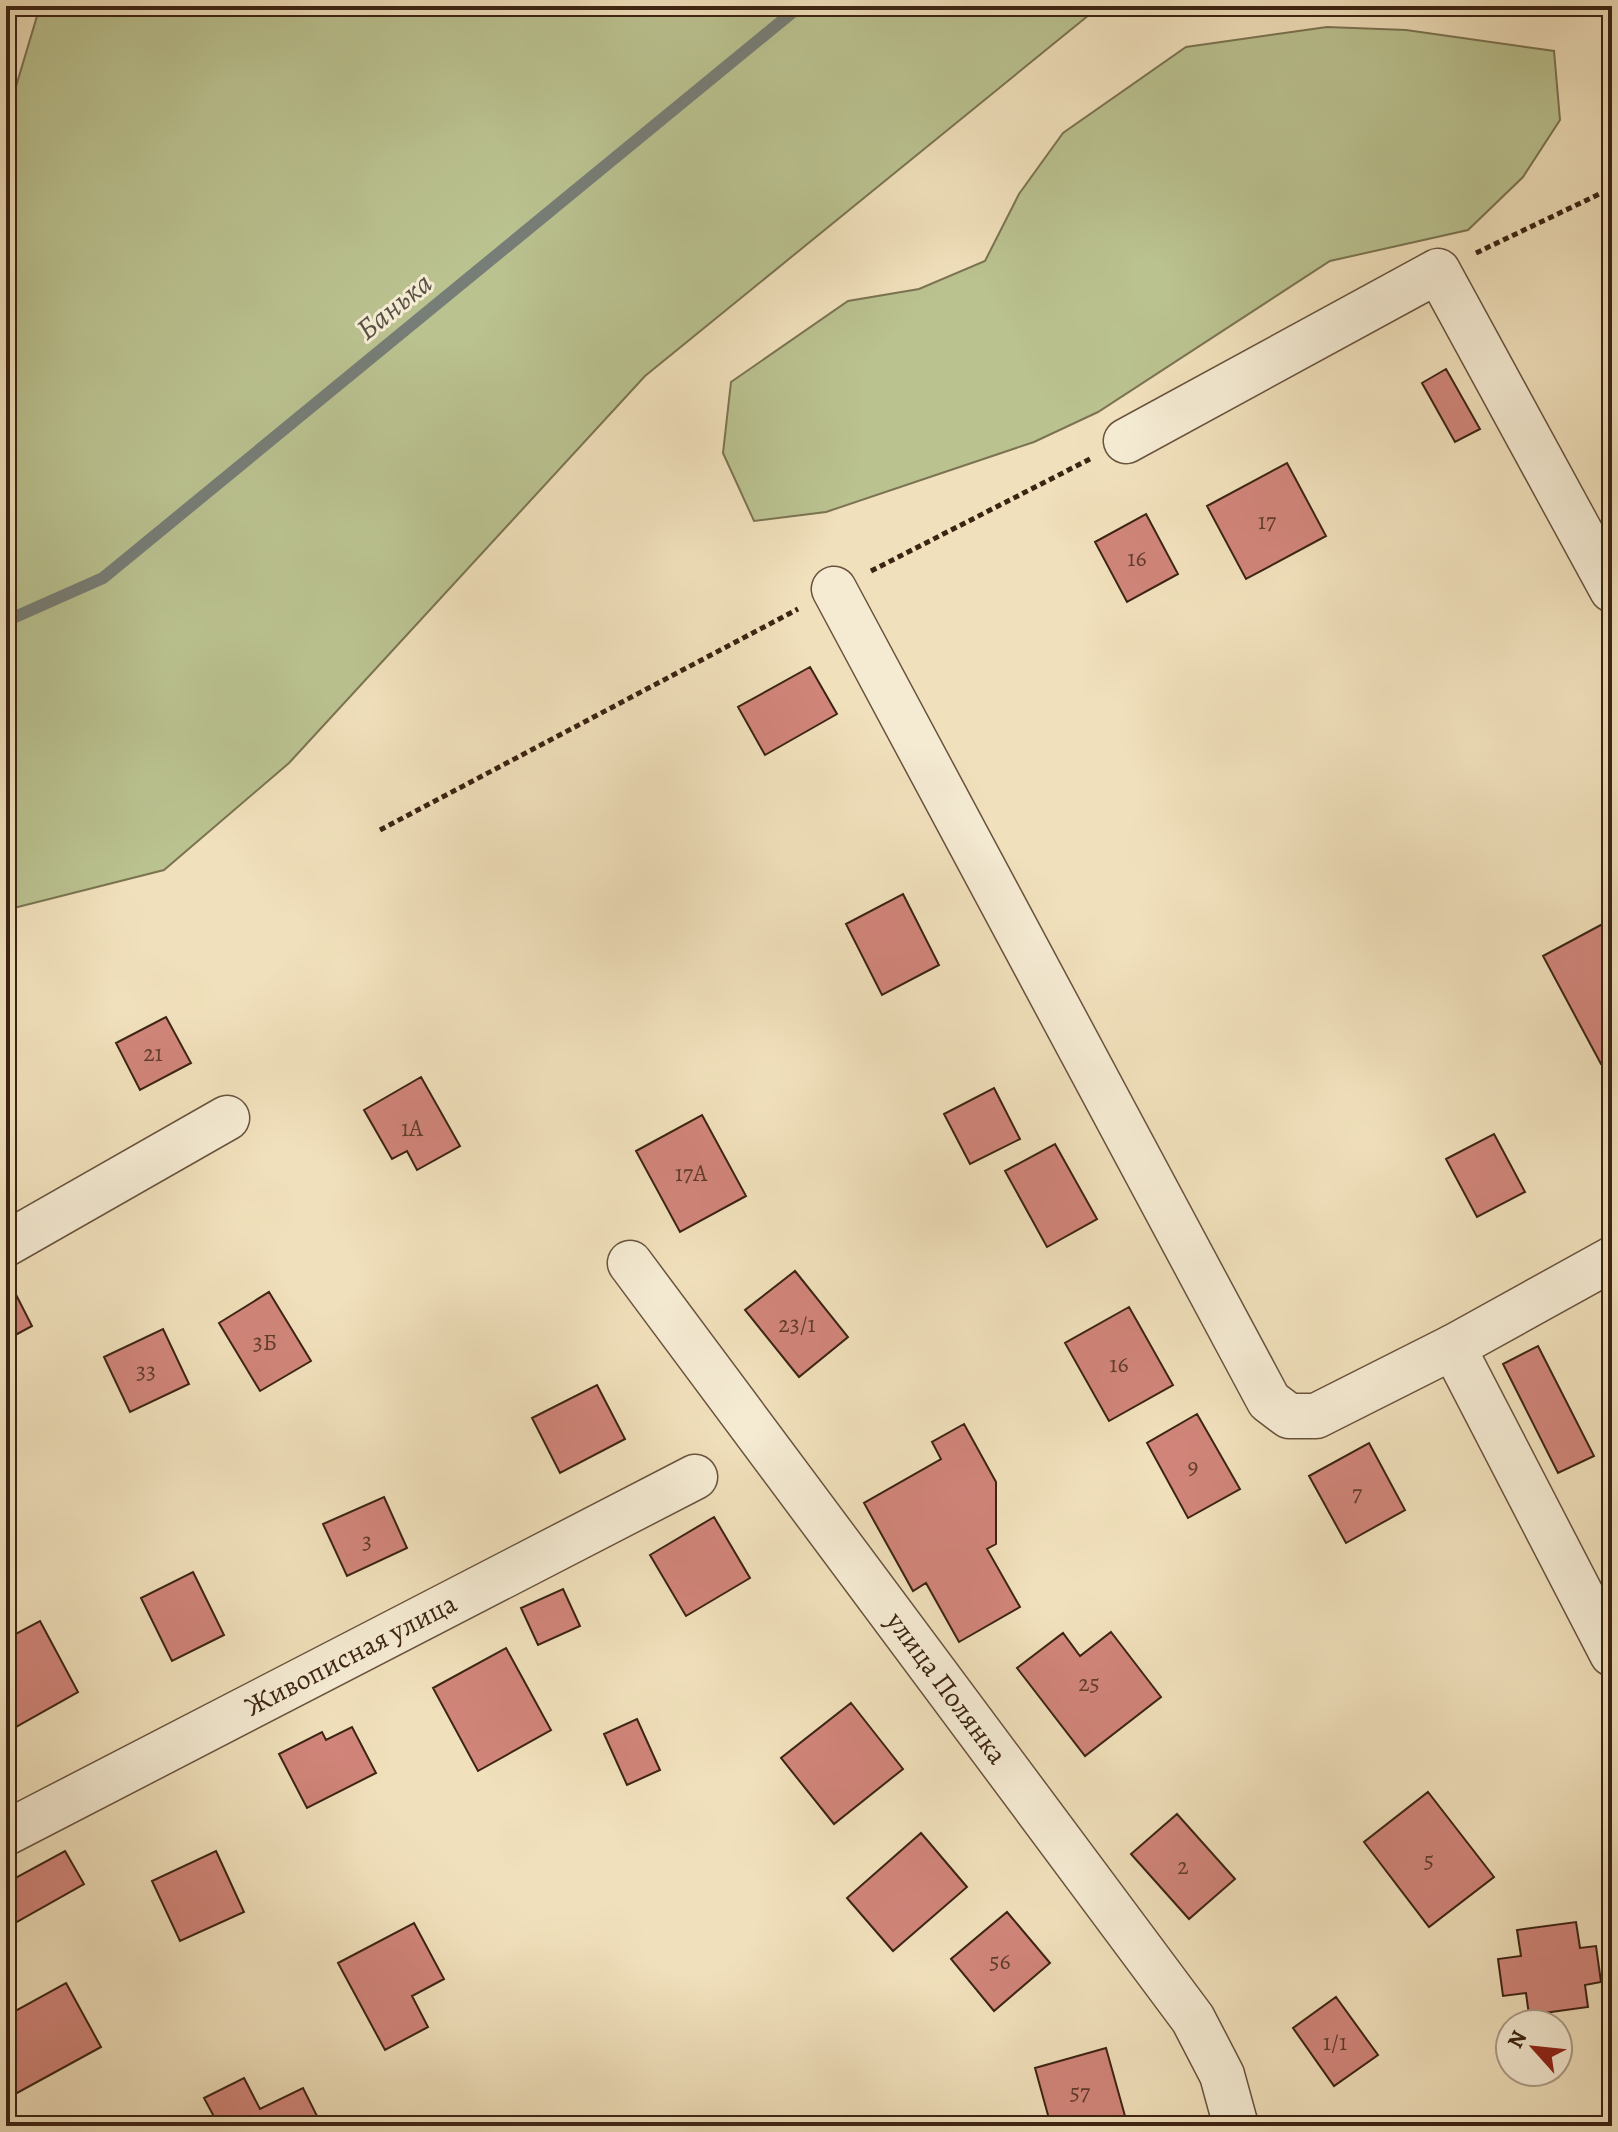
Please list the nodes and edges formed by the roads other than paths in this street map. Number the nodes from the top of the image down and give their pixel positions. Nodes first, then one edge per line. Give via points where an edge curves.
1 (1126, 441) road end
2 (834, 589) road end
3 (1612, 590) edge
4 (227, 1118) dead end
5 (6, 1244) edge
6 (1612, 1259) edge
7 (630, 1263) dead end
8 (1453, 1347) junction
9 (695, 1477) dead end
10 (1612, 1654) edge
11 (6, 1833) edge
12 (1236, 2126) edge

1 - 3 street via 1438,271
2 - 8 street via 1269,1401 1289,1416 1316,1416
4 - 5 street
6 - 8 street
7 - 12 street, улица Полянка via 1193,2019 1222,2075
8 - 10 street
9 - 11 street, Живописная улица

